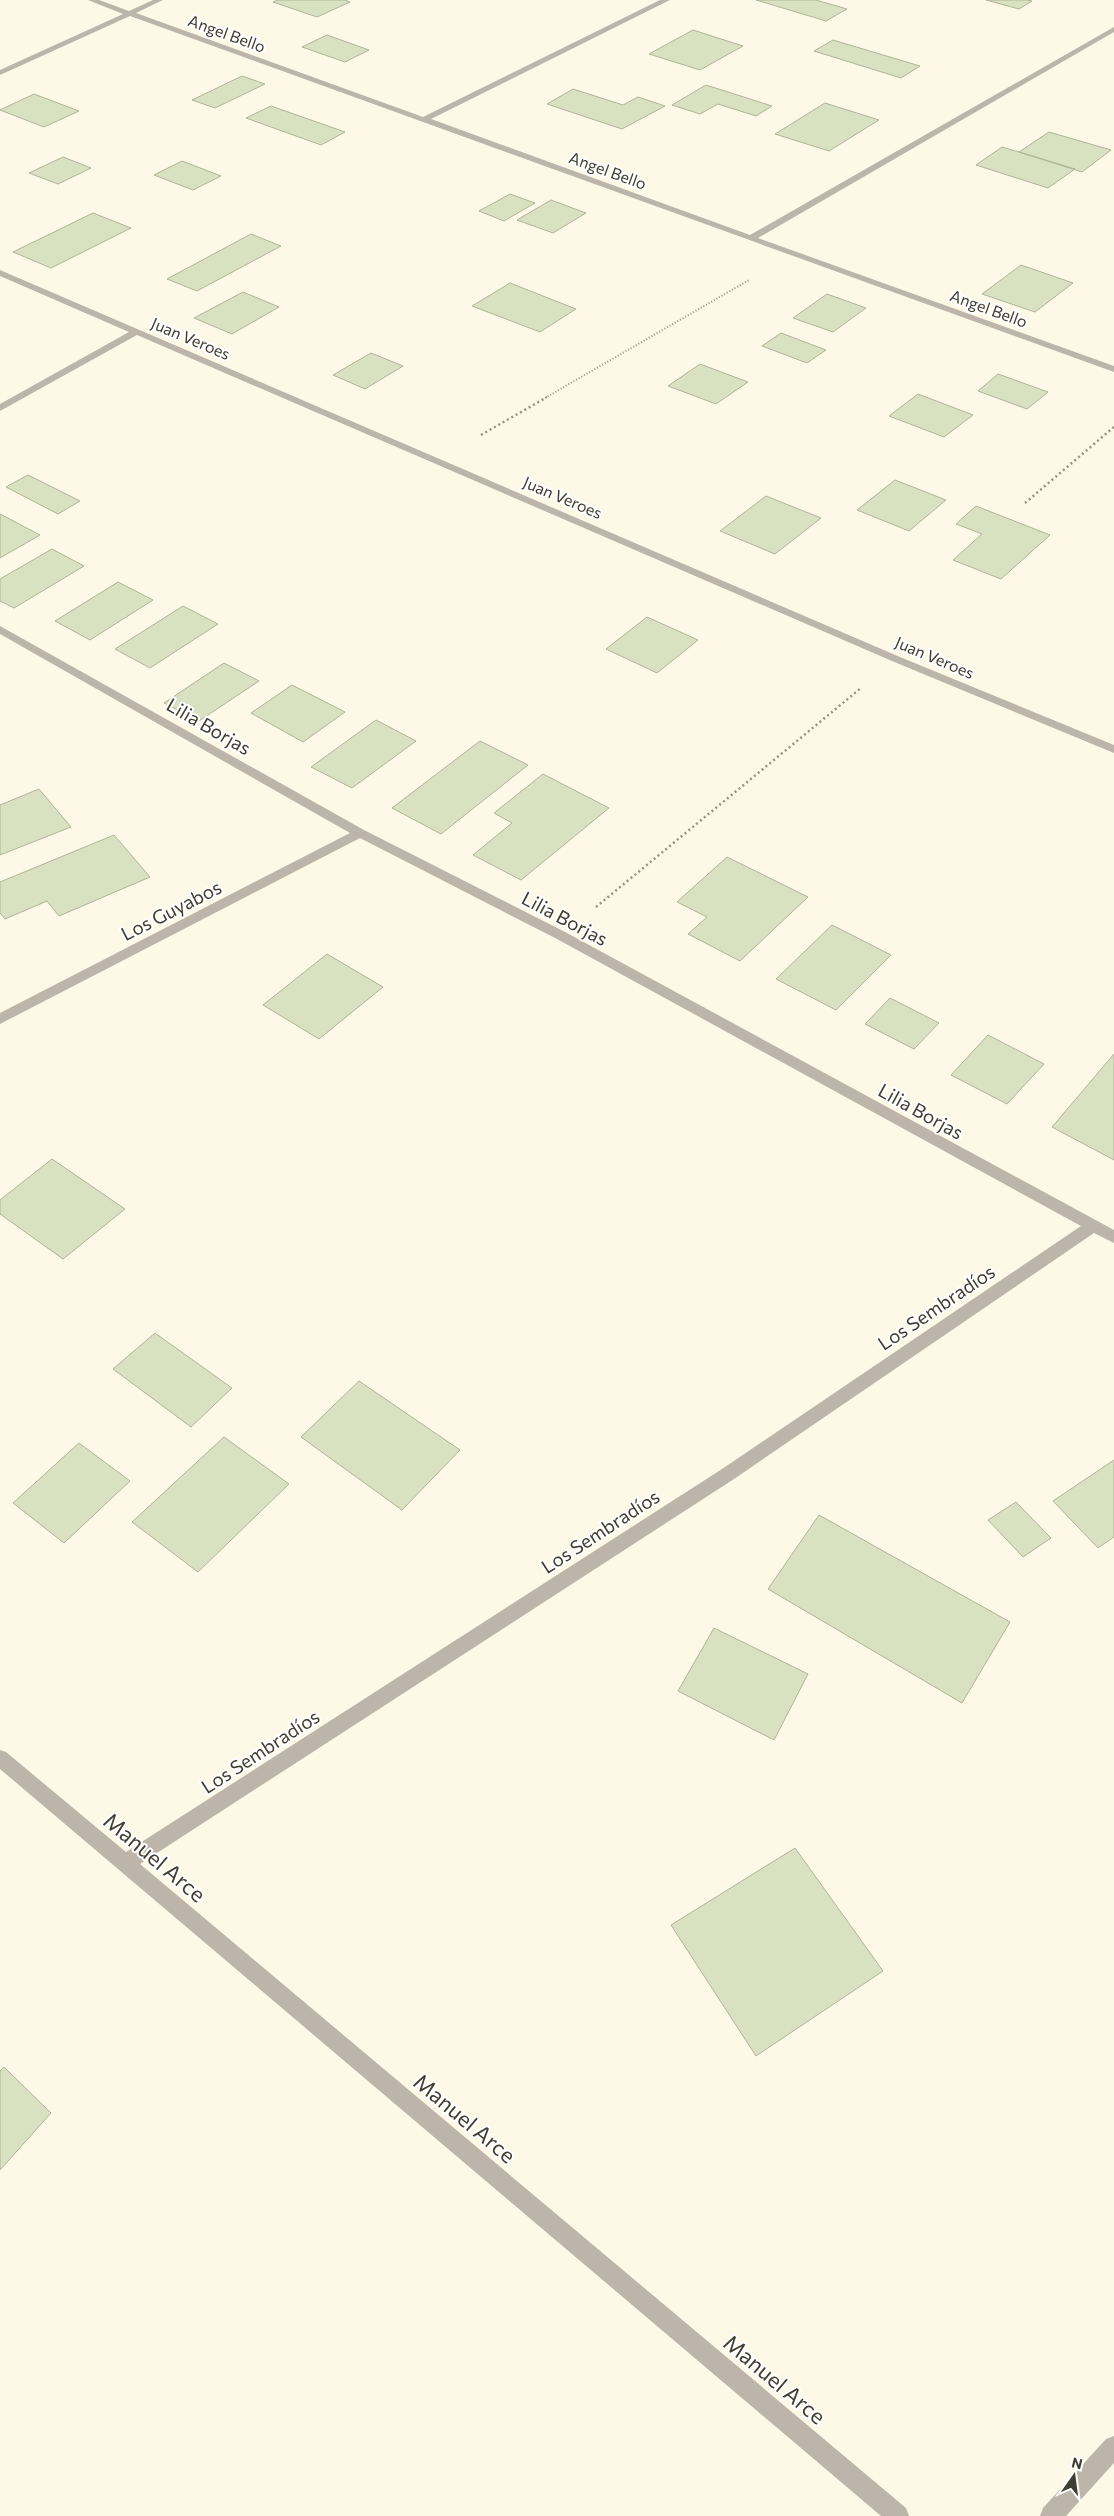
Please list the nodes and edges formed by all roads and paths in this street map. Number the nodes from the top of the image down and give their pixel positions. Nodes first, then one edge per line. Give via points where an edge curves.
1 (92, 0) edge
2 (159, 0) edge
3 (666, 0) edge
4 (127, 13) junction
5 (1114, 29) edge
6 (0, 73) edge
7 (424, 120) junction
8 (751, 238) junction
9 (795, 254) junction
10 (0, 273) edge
11 (136, 332) junction
12 (1114, 369) edge
13 (0, 408) edge
14 (1114, 427) edge
15 (436, 461) junction
16 (1025, 503) dead end
17 (0, 629) edge
18 (896, 659) junction
19 (1114, 749) edge
20 (360, 833) junction
21 (562, 936) junction
22 (0, 1019) edge
23 (1093, 1226) junction
24 (1114, 1237) edge
25 (0, 1758) edge
26 (124, 1864) junction
27 (1114, 2446) edge
28 (898, 2516) edge
29 (1050, 2516) edge

1 - 4 street, Angel Bello
2 - 4 street
3 - 7 street
4 - 6 street
4 - 7 street, Angel Bello
5 - 8 street
7 - 8 street, Angel Bello
8 - 9 street, Angel Bello
9 - 12 street, Angel Bello
9 - 15 path
10 - 11 street, Juan Veroes
11 - 13 street
11 - 15 street, Juan Veroes
14 - 16 path
15 - 18 street, Juan Veroes
17 - 20 street, Lilia Borjas
18 - 19 street, Juan Veroes
18 - 21 path
20 - 21 street, Lilia Borjas
20 - 22 street, Los Guyabos
21 - 23 street, Lilia Borjas
23 - 24 street, Lilia Borjas
23 - 26 street, Los Sembradíos via 728,1474
25 - 26 street, Manuel Arce
26 - 28 street, Manuel Arce
27 - 29 street

